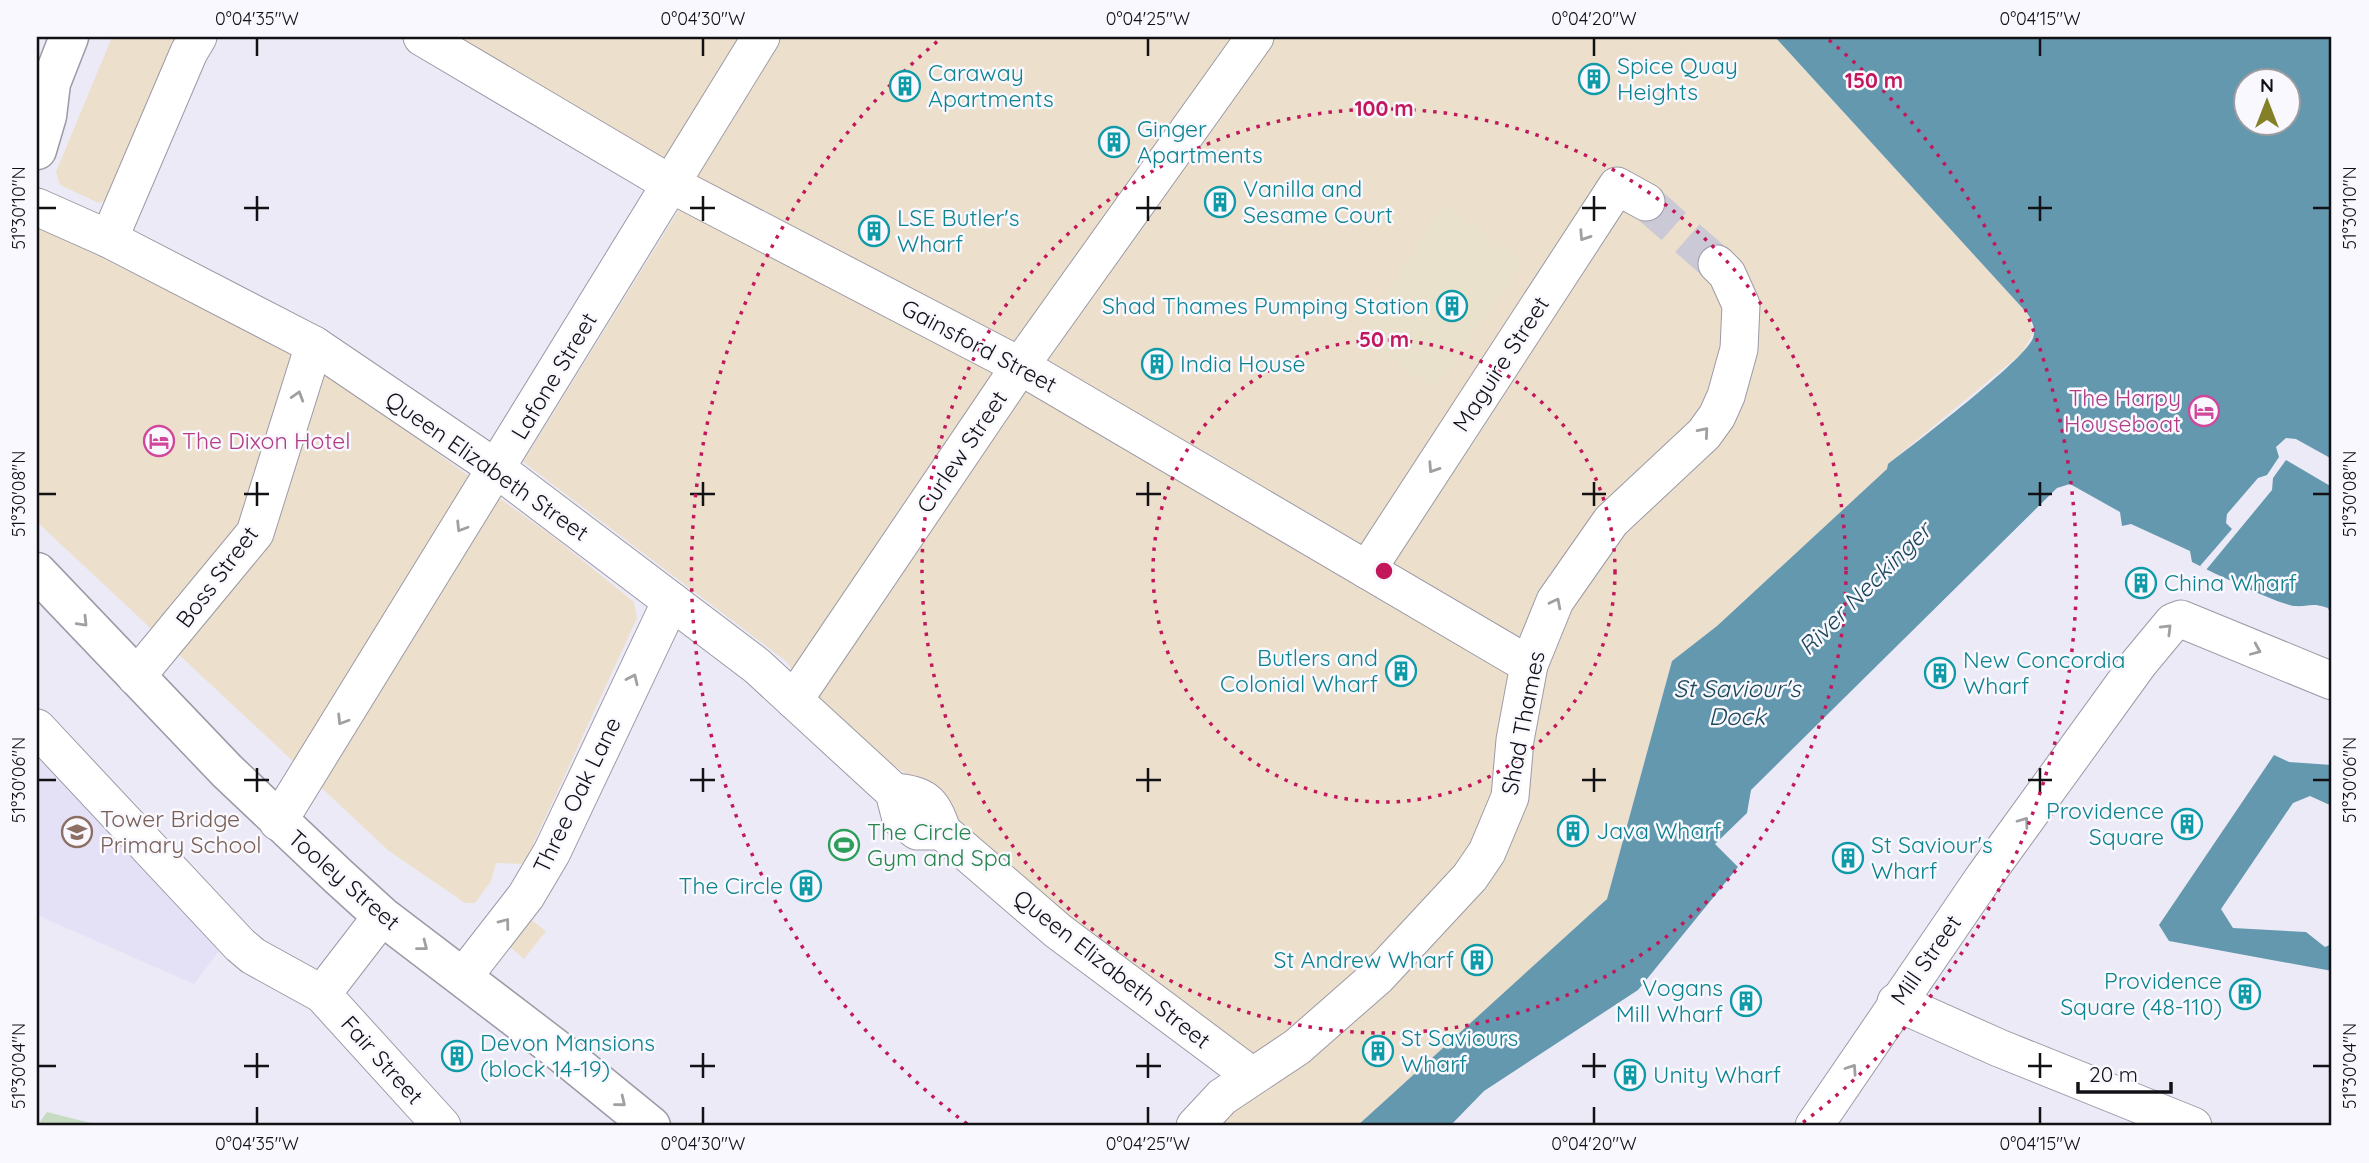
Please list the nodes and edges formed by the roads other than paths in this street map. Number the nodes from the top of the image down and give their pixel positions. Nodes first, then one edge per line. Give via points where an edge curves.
1 (69, 37) edge
2 (198, 37) edge
3 (422, 37) edge
4 (761, 37) edge
5 (1255, 37) edge
6 (44, 90) edge
7 (37, 150) edge
8 (669, 183) junction
9 (1646, 202) tunnel mouth
10 (37, 207) edge
11 (109, 239) junction
12 (1717, 264) tunnel mouth
13 (314, 345) junction
14 (1020, 366) junction
15 (497, 469) junction
16 (1367, 570) junction
17 (37, 572) edge
18 (671, 601) junction
19 (1529, 666) junction
20 (136, 677) junction
21 (2332, 681) edge
22 (794, 700) junction
23 (37, 728) edge
24 (278, 822) junction
25 (382, 916) junction
26 (463, 977) junction
27 (323, 994) junction
28 (1896, 1002) junction
29 (1252, 1076) junction
30 (442, 1126) edge
31 (651, 1126) edge
32 (1195, 1126) edge
33 (1814, 1126) edge
34 (2193, 1126) edge

1 - 6 main road
2 - 11 street
3 - 8 street, Gainsford Street
4 - 8 street, Lafone Street
5 - 14 street, Curlew Street
6 - 7 main road via 47,116
8 - 14 street, Gainsford Street
8 - 15 street, Lafone Street
9 -> 16 street, Maguire Street via 1617,186
10 - 11 street, Queen Elizabeth Street
11 - 13 street, Queen Elizabeth Street
19 -> 12 street, Shad Thames via 1555,601 1594,543 1717,416 1734,372 1742,326 1735,288
13 - 15 street, Queen Elizabeth Street
20 -> 13 street, Boss Street via 255,533
14 - 16 street, Gainsford Street
14 - 22 street, Curlew Street
15 - 18 street, Queen Elizabeth Street
15 -> 24 street, Lafone Street
16 - 19 street, Gainsford Street
17 -> 20 main road, Tooley Street
18 - 22 street, Queen Elizabeth Street
26 -> 18 street, Three Oak Lane via 526,896 552,852
19 - 29 street, Shad Thames via 1510,797 1502,822 1470,877 1378,976 1297,1047
20 - 24 main road, Tooley Street
28 -> 21 street, Mill Street via 2173,622 2181,619
22 - 29 street, Queen Elizabeth Street via 894,792 901,819 917,831 942,831 1058,931
23 - 27 street, Fair Street via 240,945
24 - 25 main road, Tooley Street
25 -> 26 main road, Tooley Street
25 - 27 street
26 -> 31 main road, Tooley Street
27 - 30 street, Fair Street
33 -> 28 street, Mill Street
28 - 34 street
29 - 32 street, Shad Thames via 1222,1097

